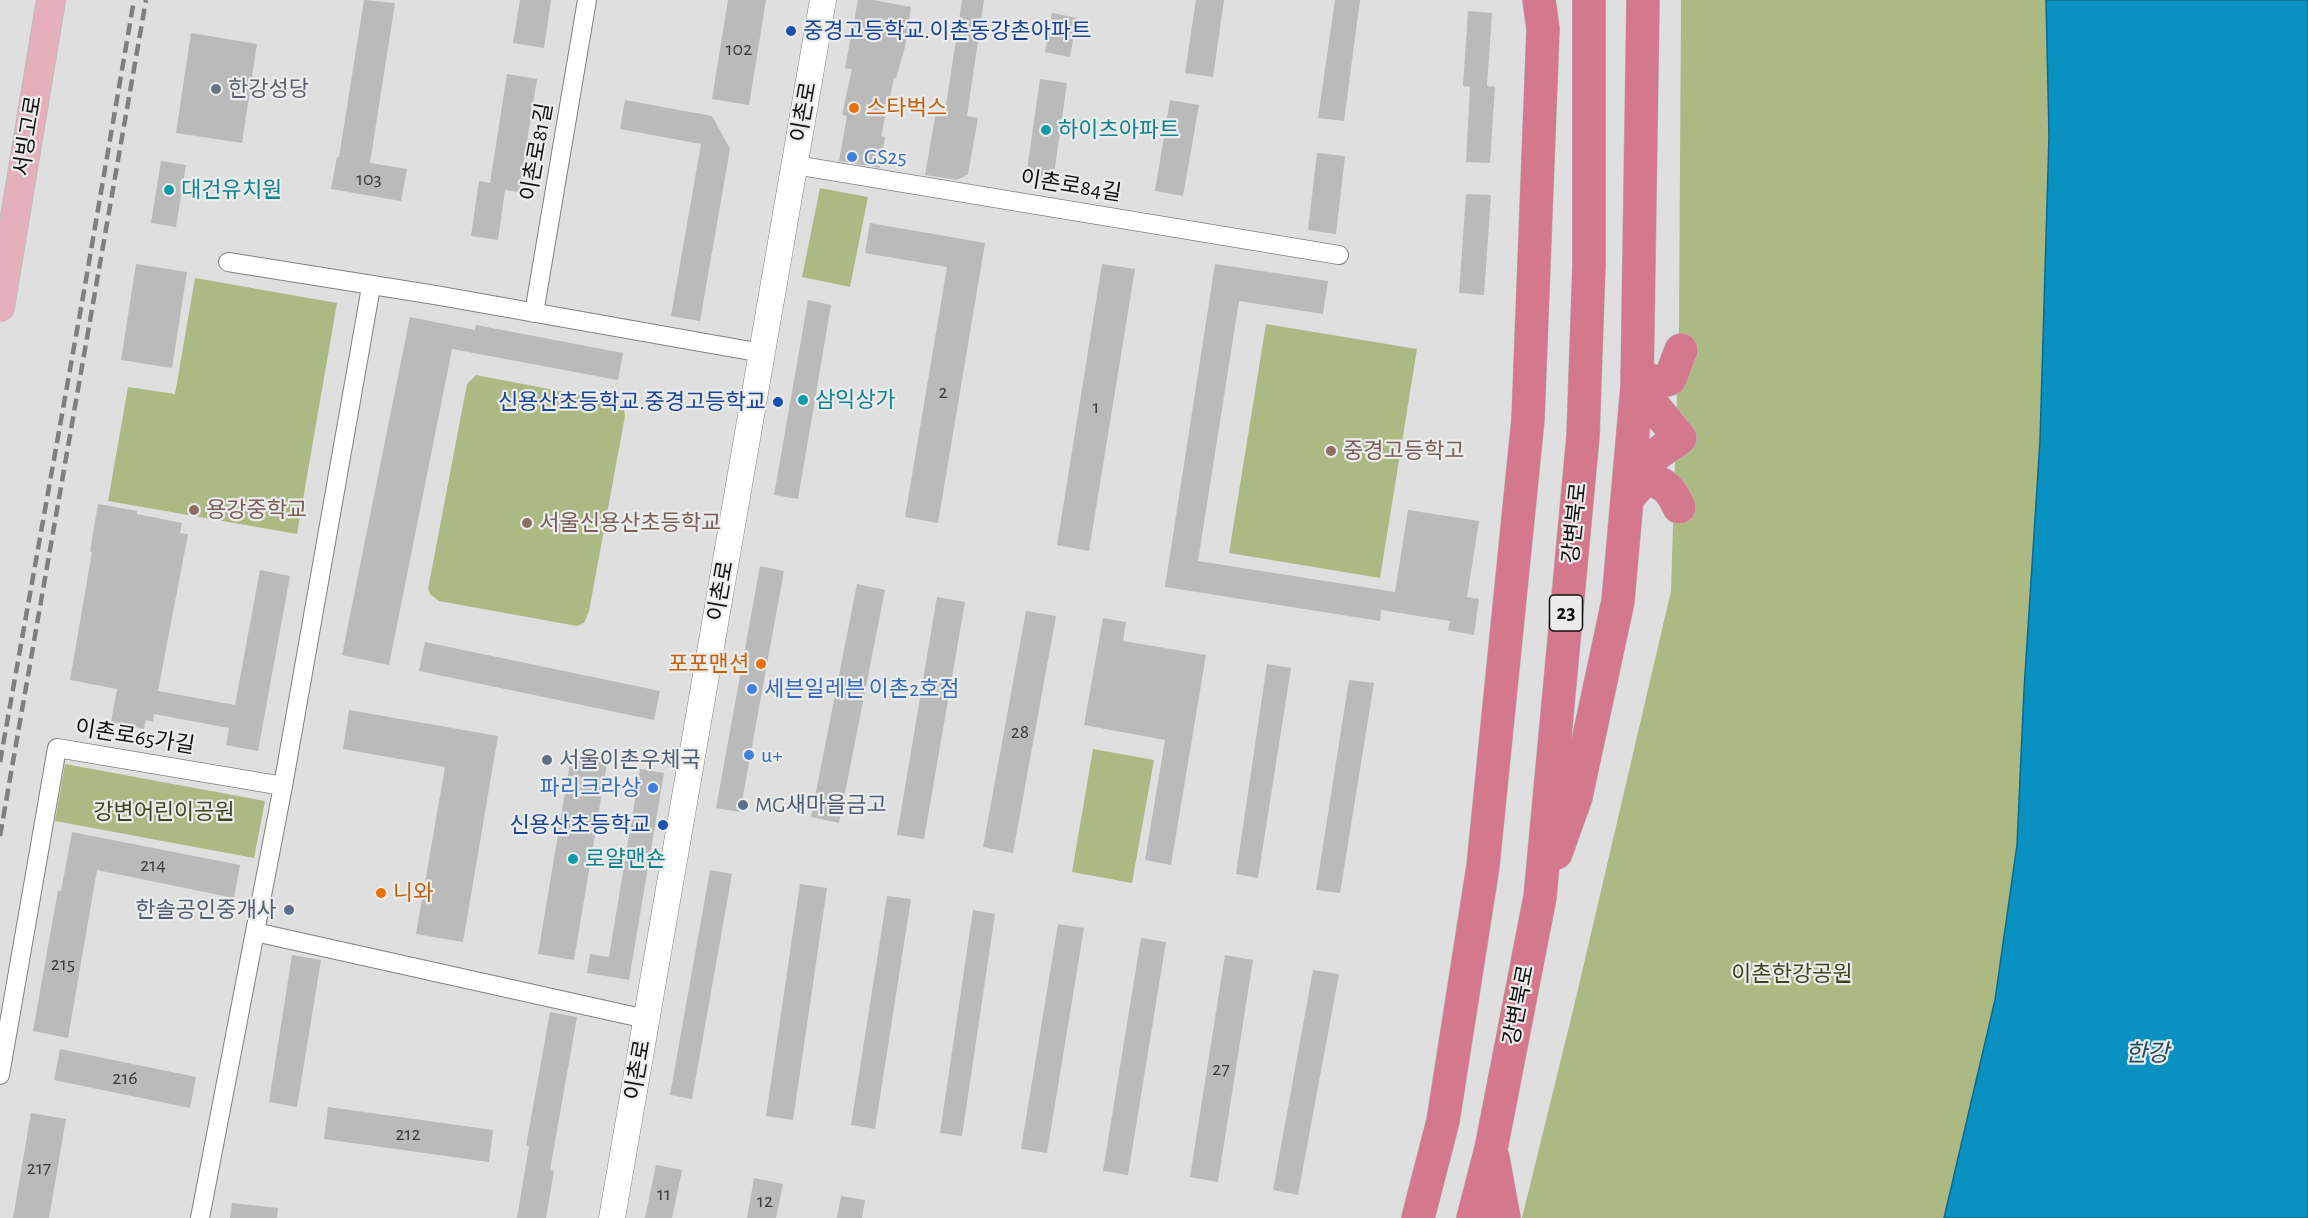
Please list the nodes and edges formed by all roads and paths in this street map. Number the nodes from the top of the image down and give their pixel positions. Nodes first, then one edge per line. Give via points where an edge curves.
1 (51, 0) edge
2 (587, 0) edge
3 (824, 0) edge
4 (1539, 0) edge
5 (1589, 0) edge
6 (1643, 0) edge
7 (795, 165) junction
8 (1339, 255) dead end
9 (228, 262) dead end
10 (371, 287) junction
11 (0, 307) edge
12 (534, 313) junction
13 (1681, 350) dead end
14 (762, 353) junction
15 (1637, 379) junction
16 (1629, 485) junction
17 (1679, 507) dead end
18 (283, 786) junction
19 (1540, 897) junction
20 (255, 932) junction
21 (646, 1019) junction
22 (0, 1075) edge
23 (1491, 1149) junction
24 (200, 1218) edge
25 (612, 1218) edge
26 (1418, 1218) edge
27 (1473, 1218) edge
28 (1504, 1218) edge

1 - 11 main road, 서빙고로
2 - 12 street, 이촌로81길
3 - 7 street, 이촌로
4 - 26 highway via 1543,29 1528,419 1483,866 1443,1121
5 - 19 highway, 강변북로 / 23 via 1589,264 1584,436
6 - 15 highway
7 - 8 street, 이촌로84길
7 - 14 street, 이촌로
9 - 10 street
10 - 12 street
10 - 18 street
12 - 14 street
13 - 15 highway via 1670,379
14 - 21 street, 이촌로
15 - 16 highway
15 - 16 highway via 1680,438
16 - 17 highway via 1651,479 1662,483
16 - 19 highway via 1618,601 1576,797
18 - 20 street
18 - 22 street, 이촌로65가길 via 57,748
19 - 23 highway, 강변북로 / 23
20 - 21 street
20 - 24 street
21 - 25 street, 이촌로
23 - 27 highway, 강변북로 / 23
23 - 28 highway

